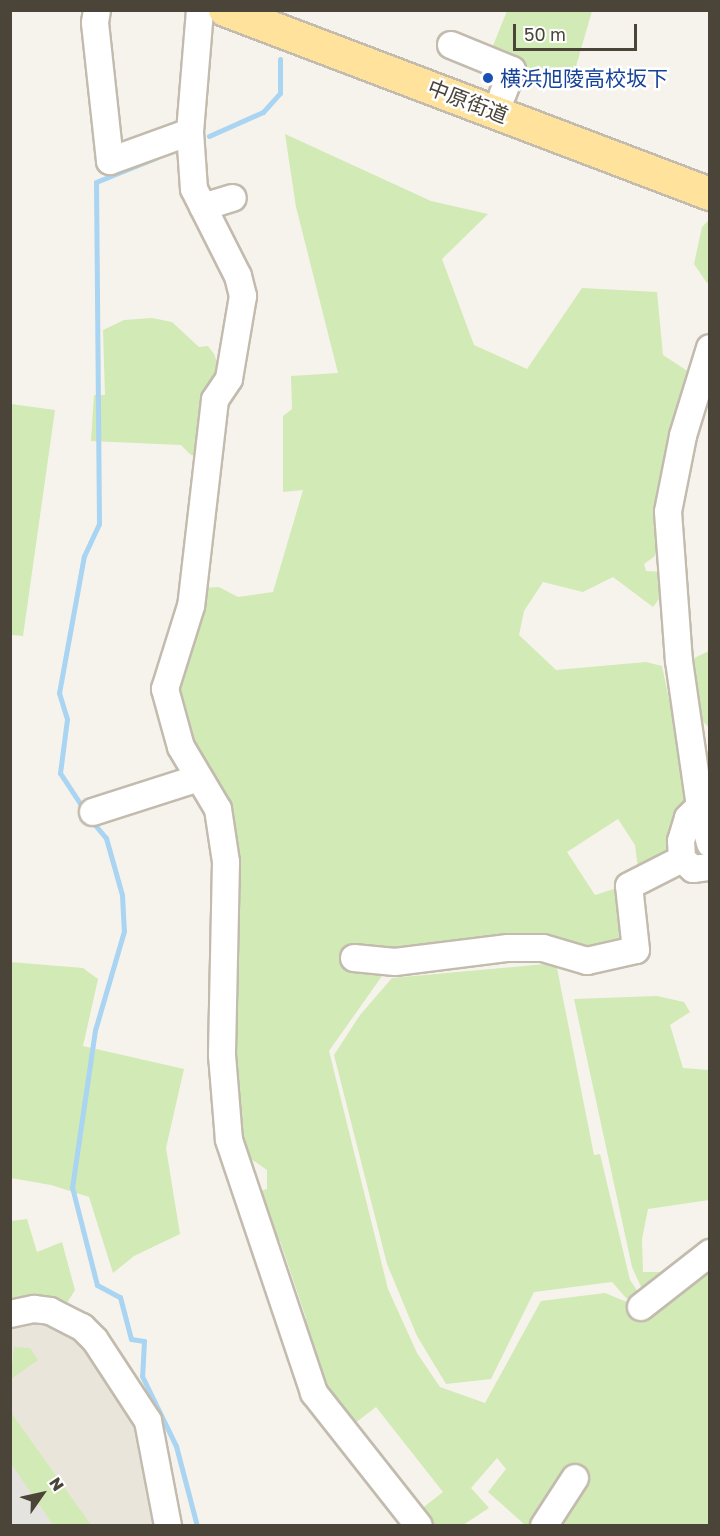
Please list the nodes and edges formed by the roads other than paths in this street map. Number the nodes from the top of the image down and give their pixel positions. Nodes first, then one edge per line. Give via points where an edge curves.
1 (97, 10) edge
2 (200, 10) edge
3 (225, 10) edge
4 (287, 10) edge
5 (451, 45) dead end
6 (504, 94) junction
7 (190, 132) junction
8 (710, 174) edge
9 (710, 194) edge
10 (233, 198) dead end
11 (203, 207) junction
12 (710, 348) edge
13 (199, 778) junction
14 (700, 806) junction
15 (93, 813) dead end
16 (710, 844) edge
17 (682, 859) junction
18 (710, 867) edge
19 (354, 958) dead end
20 (710, 1253) edge
21 (641, 1307) dead end
22 (10, 1314) edge
23 (575, 1478) dead end
24 (168, 1526) edge
25 (419, 1526) edge
26 (544, 1526) edge

1 - 7 street via 95,23 110,161
2 - 7 street
3 - 9 main road, 中原街道
4 - 6 main road, 中原街道
5 - 6 street via 512,70
6 - 8 main road, 中原街道
7 - 11 street via 191,172
10 - 11 street
11 - 13 street via 238,276 243,296 229,379 215,400 191,606 165,689 181,747
12 - 14 street via 683,436 668,512 679,661
13 - 15 street
13 - 25 street via 218,809 226,862 222,1055 229,1140 314,1393
14 - 16 street
14 - 17 street via 688,818 681,841
17 - 18 street via 693,869
17 - 19 street via 629,886 636,950 587,961 543,948 508,948 395,962
20 - 21 street
22 - 24 street via 34,1309 50,1311 82,1327 95,1340 148,1421
23 - 26 street

